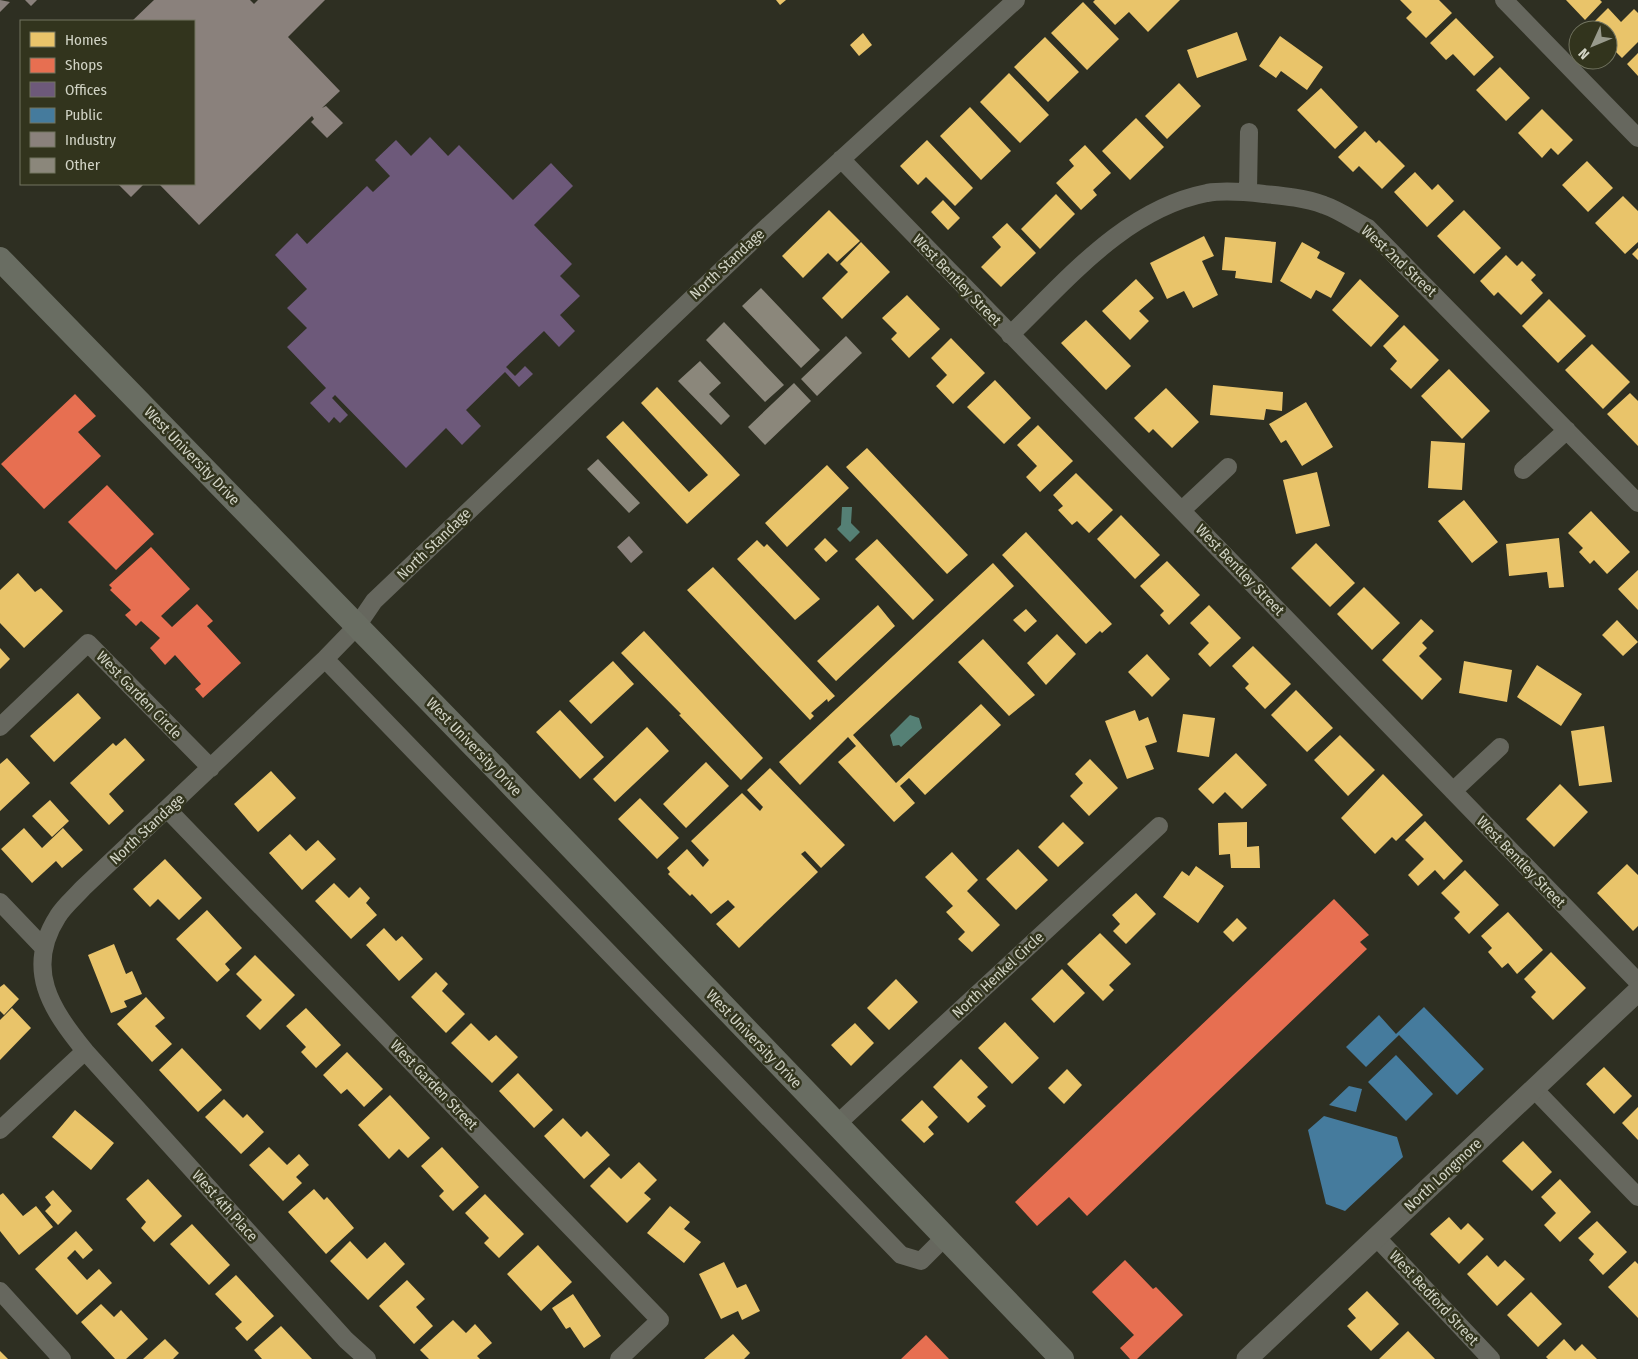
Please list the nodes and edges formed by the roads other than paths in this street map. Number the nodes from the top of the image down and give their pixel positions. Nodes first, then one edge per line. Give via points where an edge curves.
1 (1016, 0) edge
2 (1504, 0) edge
3 (1250, 132) dead end
4 (1638, 138) edge
5 (841, 159) junction
6 (1248, 192) junction
7 (0, 259) edge
8 (1010, 336) junction
9 (1567, 430) junction
10 (1228, 467) dead end
11 (1523, 470) dead end
12 (1638, 503) edge
13 (1182, 510) junction
14 (357, 626) junction
15 (325, 659) junction
16 (0, 726) edge
17 (1500, 747) dead end
18 (211, 768) junction
19 (1453, 791) junction
20 (168, 810) junction
21 (1159, 826) dead end
22 (0, 902) edge
23 (43, 946) junction
24 (1638, 982) edge
25 (1638, 991) edge
26 (85, 1051) junction
27 (1534, 1090) junction
28 (837, 1124) junction
29 (0, 1130) edge
30 (1638, 1197) edge
31 (945, 1237) junction
32 (1376, 1238) junction
33 (0, 1291) edge
34 (62, 1359) edge
35 (367, 1359) edge
36 (618, 1359) edge
37 (1062, 1359) edge
38 (1247, 1359) edge
39 (1491, 1359) edge

1 - 5 street, North Standage
2 - 4 street
3 - 6 street
5 - 8 street, West Bentley Street
5 - 14 street, North Standage via 374,601
6 - 8 street, West 2nd Street via 1208,193 1175,202 1129,226 1089,258
6 - 9 street, West 2nd Street via 1291,196 1324,205 1368,228
7 - 14 main road, West University Drive
8 - 13 street, West Bentley Street
9 - 11 street
9 - 12 street, West 2nd Street
10 - 13 street
13 - 19 street, West Bentley Street
14 - 15 street, North Standage
14 - 28 main road, West University Drive
15 - 18 street, North Standage
15 - 31 street via 902,1255 921,1261
16 - 18 street, West Garden Circle via 88,643
17 - 19 street
18 - 20 street, North Standage
19 - 24 street, West Bentley Street
20 - 23 street, North Standage via 58,916
20 - 36 street, West Garden Street via 660,1320
21 - 28 street, North Henkel Circle
22 - 23 street
23 - 26 street, North Standage via 42,971 47,992 60,1020
25 - 27 street, North Longmore
26 - 29 street
26 - 35 street, West 4th Place via 339,1333
27 - 30 street
27 - 32 street, North Longmore
28 - 31 main road, West University Drive
31 - 37 main road, West University Drive
32 - 38 street, North Longmore
32 - 39 street, West Bedford Street
33 - 34 street

